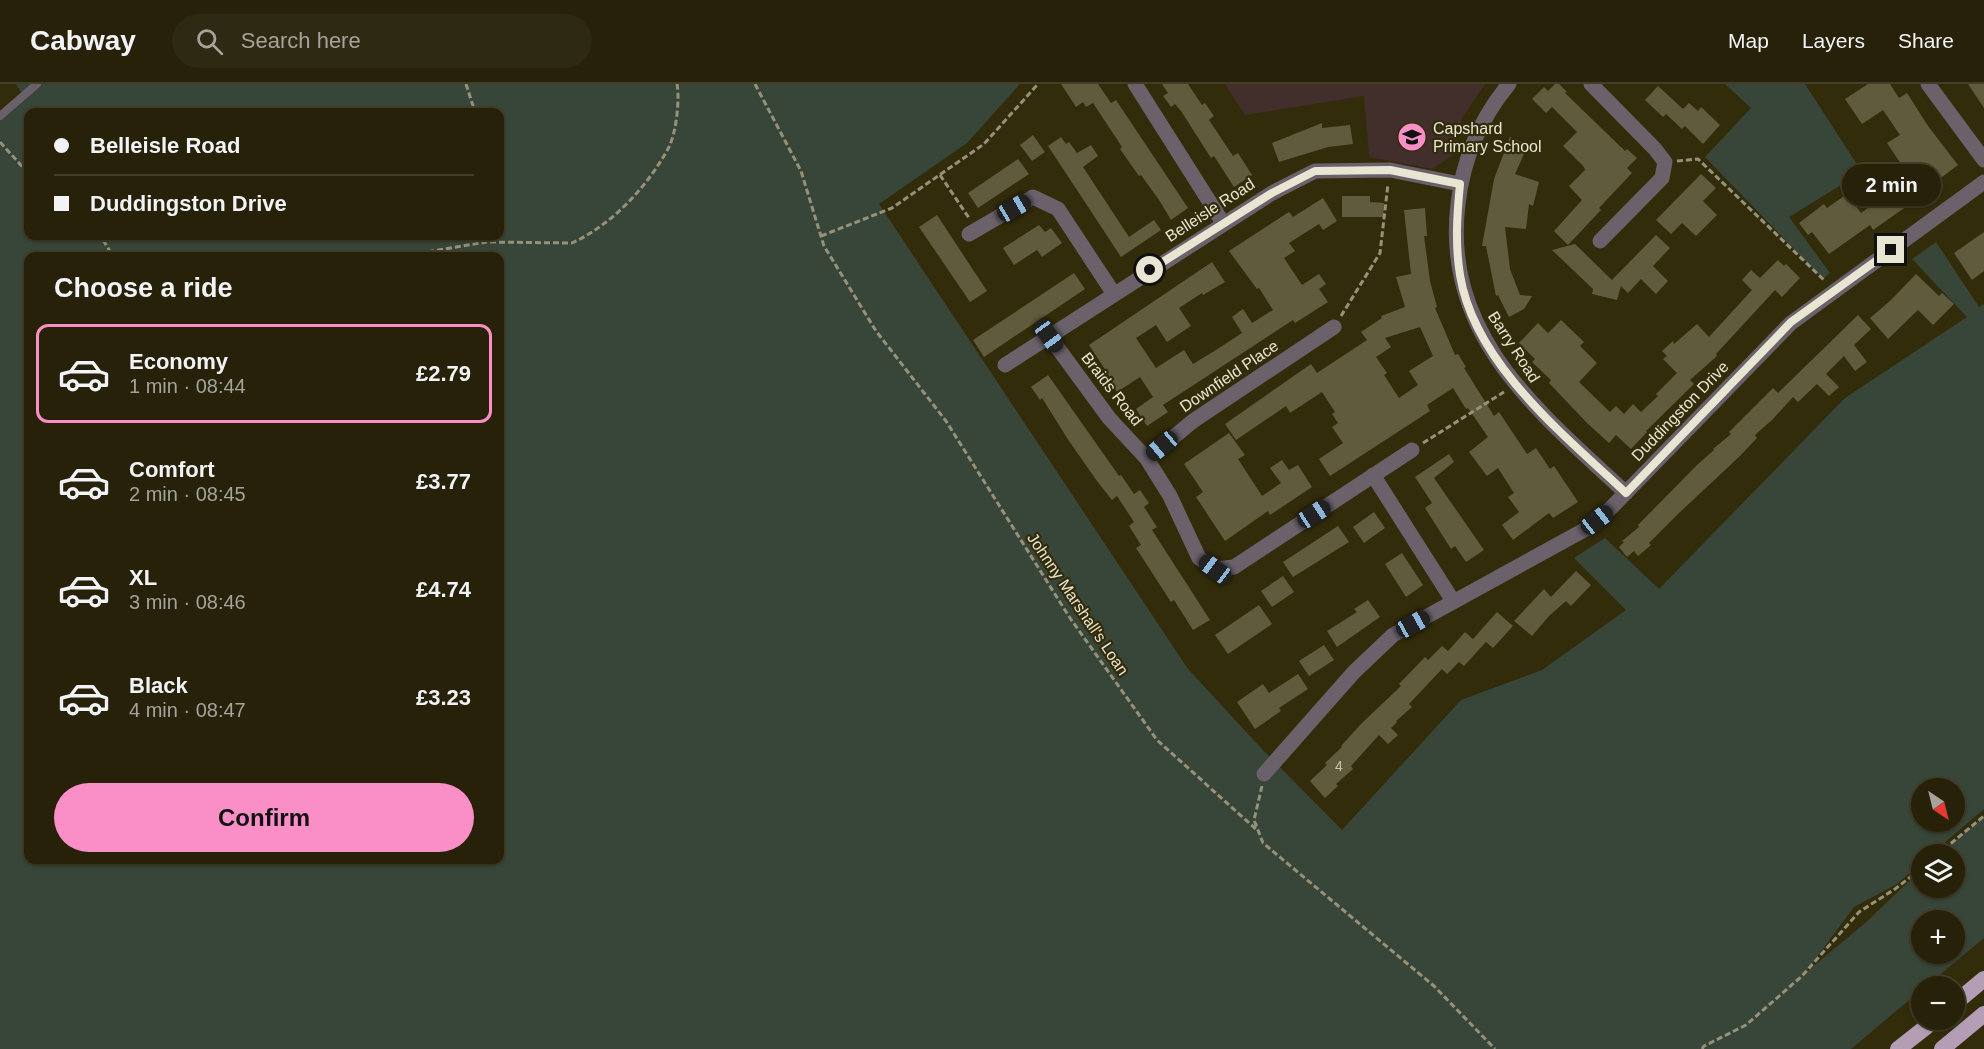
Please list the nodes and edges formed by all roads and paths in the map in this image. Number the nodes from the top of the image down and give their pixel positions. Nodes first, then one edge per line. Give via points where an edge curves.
1 (37, 84) edge
2 (466, 84) edge
3 (677, 84) edge
4 (755, 84) edge
5 (1038, 84) edge
6 (1135, 84) edge
7 (1509, 84) edge
8 (1591, 84) edge
9 (1928, 84) edge
10 (474, 108) edge
11 (0, 116) edge
12 (0, 142) edge
13 (1984, 160) edge
14 (1665, 162) junction
15 (24, 169) edge
16 (1390, 170) junction
17 (940, 175) junction
18 (1984, 183) edge
19 (1460, 184) junction
20 (1223, 223) junction
21 (973, 232) joint
22 (820, 236) junction
23 (1600, 241) dead end
24 (487, 242) joint
25 (426, 252) edge
26 (1835, 291) junction
27 (1114, 294) junction
28 (1334, 327) joint
29 (1049, 336) junction
30 (1005, 364) dead end
31 (1515, 384) junction
32 (1412, 450) joint
33 (1147, 459) junction
34 (1373, 475) junction
35 (1626, 493) junction
36 (1453, 601) junction
37 (1264, 774) joint
38 (1984, 816) edge
39 (1258, 831) junction
40 (1950, 844) edge
41 (1911, 877) edge
42 (1984, 979) edge
43 (1965, 995) edge
44 (1984, 1014) edge
45 (1922, 1030) edge
46 (1495, 1049) edge
47 (1702, 1049) edge
48 (1898, 1049) edge
49 (1942, 1049) edge

1 - 11 lane
2 - 10 path
3 - 24 path via 677,113 670,145 644,185 615,214 572,243
4 - 22 path, Johnny Marshall's Loan via 801,171
5 - 17 path via 984,144
6 - 20 street
7 - 19 street, Barry Road via 1482,123
8 - 14 street
9 - 13 street
12 - 15 path
14 - 23 street via 1662,178
14 - 26 path via 1698,159
16 - 19 street, Belleisle Road
16 - 20 street, Belleisle Road via 1315,171
16 - 28 path via 1380,253
17 - 21 path
17 - 22 path via 892,208
18 - 26 street, Duddingston Drive
19 - 31 street, Barry Road via 1456,216 1463,288 1488,346
20 - 27 street, Belleisle Road
21 - 27 street via 1033,197 1058,209
22 - 39 path, Johnny Marshall's Loan via 876,331 946,421 1070,618 1157,740
24 - 25 path
26 - 35 street, Duddingston Drive via 1791,322
27 - 29 street, Belleisle Road
28 - 33 street, Downfield Place via 1193,421
29 - 30 street, Belleisle Road
29 - 33 street, Braids Road via 1109,418
31 - 32 path
31 - 35 street, Barry Road
32 - 34 street, Braids Road
33 - 34 street, Braids Road via 1170,496 1199,558 1215,569 1234,567
34 - 36 street
35 - 36 street, Duddingston Drive via 1586,529
36 - 37 street, Duddingston Drive via 1393,635 1354,672
37 - 39 path via 1254,820
38 - 40 path
39 - 46 path, Johnny Marshall's Loan via 1263,843 1434,986
41 - 47 path via 1859,912 1802,976 1746,1025
42 - 43 highway
44 - 49 highway
45 - 48 highway

